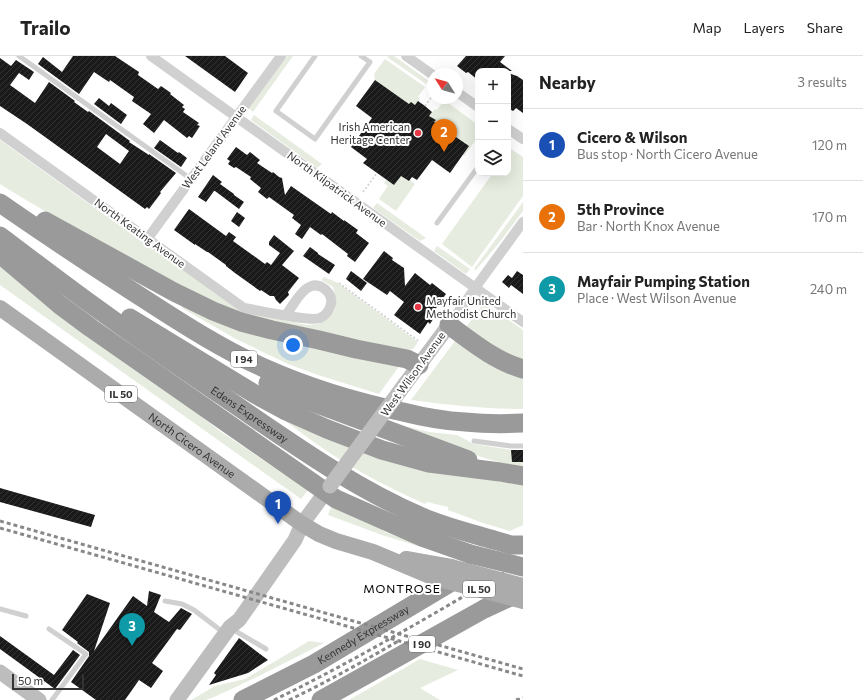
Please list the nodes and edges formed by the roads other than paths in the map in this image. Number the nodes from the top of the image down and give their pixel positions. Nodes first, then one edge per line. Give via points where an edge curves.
1 (19, 56) edge
2 (151, 56) edge
3 (281, 56) edge
4 (315, 56) edge
5 (362, 56) edge
6 (406, 56) edge
7 (427, 71) edge
8 (463, 96) edge
9 (475, 105) edge
10 (236, 117) junction
11 (511, 131) edge
12 (0, 132) edge
13 (523, 139) edge
14 (475, 171) edge
15 (191, 179) junction
16 (0, 198) edge
17 (0, 203) edge
18 (523, 222) edge
19 (437, 223) dead end
20 (0, 236) edge
21 (148, 238) junction
22 (0, 254) edge
23 (52, 275) junction
24 (474, 288) junction
25 (0, 308) edge
26 (286, 315) dead end
27 (523, 322) edge
28 (448, 325) junction
29 (200, 334) junction
30 (419, 365) junction
31 (523, 369) edge
32 (523, 423) edge
33 (474, 441) dead end
34 (523, 446) edge
35 (500, 472) junction
36 (523, 476) edge
37 (328, 489) junction
38 (302, 524) junction
39 (523, 540) edge
40 (523, 546) edge
41 (373, 552) junction
42 (523, 568) edge
43 (523, 586) edge
44 (523, 591) edge
45 (165, 601) dead end
46 (523, 601) edge
47 (0, 609) edge
48 (26, 616) dead end
49 (49, 629) dead end
50 (227, 630) junction
51 (266, 649) dead end
52 (0, 672) edge
53 (39, 700) edge
54 (52, 700) edge
55 (177, 700) edge
56 (243, 700) edge
57 (322, 700) edge

1 - 15 lane
2 - 10 street, North Kilpatrick Avenue
3 - 10 street, West Leland Avenue
4 - 5 lane via 276,111 315,139 370,62
6 - 7 street
8 - 9 street
10 - 15 street, West Leland Avenue
10 - 24 street, North Kilpatrick Avenue
11 - 13 street
12 - 21 street, North Keating Avenue
14 - 19 lane
15 - 21 street, West Leland Avenue
16 - 30 highway via 28,210 213,312 272,330 407,359
17 - 29 highway, I 94
18 - 24 street, West Wilson Avenue
20 - 23 highway, Edens Expressway / I 94
21 - 26 street, North Keating Avenue via 244,308
22 - 37 highway via 91,328
23 - 35 highway, I 94 via 131,318 284,410 327,430 382,450 430,463
23 - 40 highway, Edens Expressway / I 94, bridge via 154,349 346,478 424,518 467,533
24 - 27 street, North Kilpatrick Avenue
24 - 28 street, West Wilson Avenue
25 - 38 main road, North Cicero Avenue / IL 50
28 - 30 street, West Wilson Avenue
28 - 31 highway via 496,358
29 - 32 highway, I 94 via 264,368 362,403 443,420
29 - 35 highway, I 94 via 242,371 291,394
30 - 37 street, West Wilson Avenue, bridge
33 - 34 lane
35 - 36 highway, I 94
37 - 38 street, West Wilson Avenue
37 - 42 highway, bridge via 336,499 422,537 470,554
38 - 41 main road, North Cicero Avenue / IL 50 via 336,542
38 - 50 street, West Wilson Avenue via 288,536 232,614
39 - 56 highway, Kennedy Expressway via 314,664
41 - 43 main road, North Cicero Avenue / IL 50, bridge via 451,567
41 - 46 main road, North Cicero Avenue / IL 50, bridge via 435,578
44 - 57 highway, I 90 via 484,609
45 - 50 lane via 182,604
47 - 48 lane
49 - 54 lane via 86,654
50 - 51 lane
50 - 55 street, West Wilson Avenue
52 - 53 street

